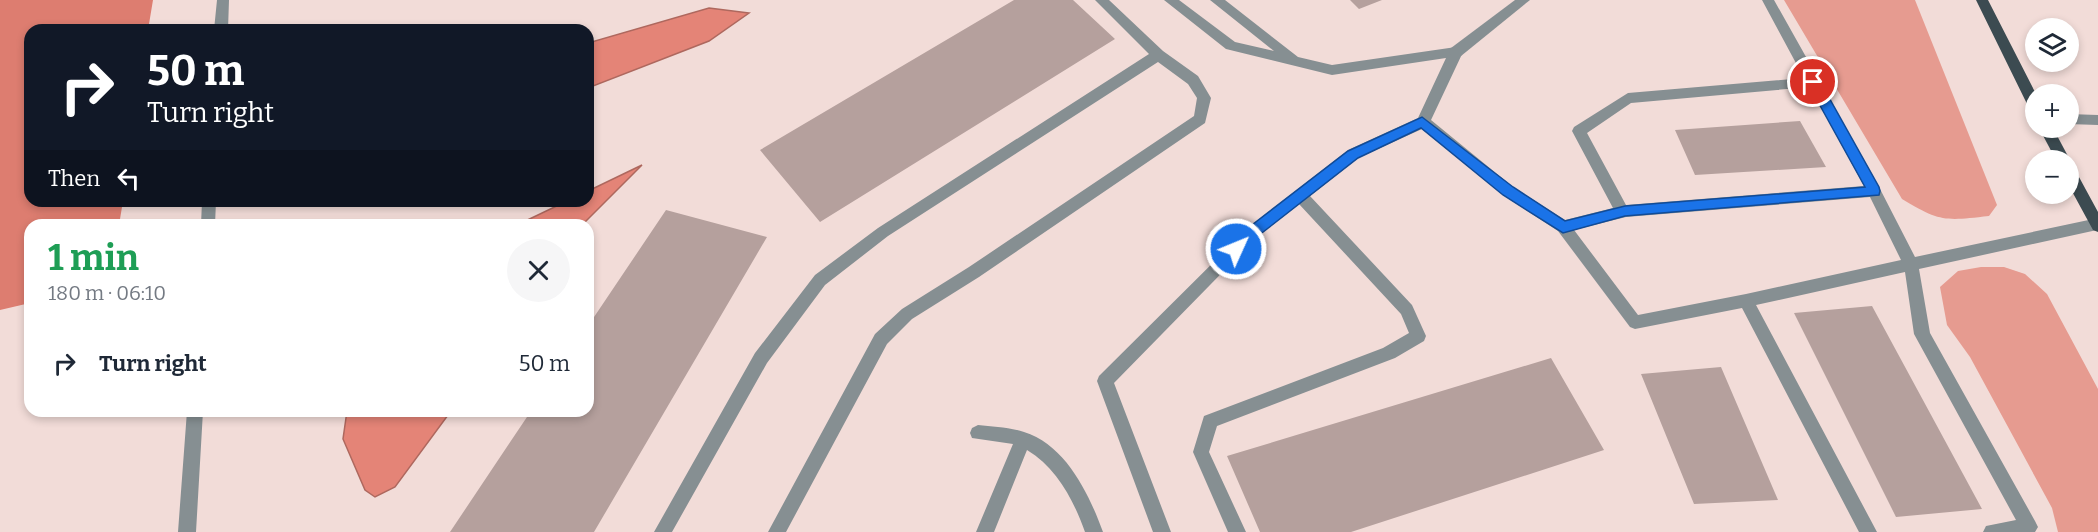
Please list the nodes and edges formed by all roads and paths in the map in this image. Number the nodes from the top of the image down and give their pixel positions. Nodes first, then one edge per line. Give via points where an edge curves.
1 (223, 0) edge
2 (1101, 0) edge
3 (1172, 0) edge
4 (1216, 0) edge
5 (1524, 0) edge
6 (1768, 0) edge
7 (1982, 0) edge
8 (221, 24) edge
9 (1456, 52) junction
10 (1158, 55) junction
11 (1297, 62) junction
12 (1813, 82) junction
13 (2025, 86) edge
14 (2079, 119) edge
15 (2098, 120) edge
16 (1422, 122) junction
17 (2079, 190) edge
18 (1874, 191) junction
19 (1300, 195) junction
20 (1625, 211) junction
21 (2098, 225) edge
22 (1563, 227) junction
23 (1911, 264) junction
24 (1746, 301) junction
25 (195, 417) edge
26 (978, 433) dead end
27 (1023, 439) junction
28 (187, 532) edge
29 (663, 532) edge
30 (777, 532) edge
31 (985, 532) edge
32 (1094, 532) edge
33 (1162, 532) edge
34 (1237, 532) edge
35 (1868, 532) edge
36 (1992, 532) edge

1 - 8 street
2 - 10 street
3 - 11 street via 1231,46
4 - 11 street
5 - 9 street
6 - 12 street
7 - 13 main road
9 - 11 street via 1332,70
9 - 16 street
10 - 29 street via 883,232 820,280 761,358
10 - 30 street via 1193,80 1204,98 1200,119 907,314 881,339
12 - 18 street
12 - 20 street via 1628,98 1579,131
14 - 15 street
16 - 19 street via 1353,154
16 - 22 street via 1508,191
17 - 21 main road
18 - 20 street
18 - 23 street
19 - 33 street via 1253,232 1105,381
19 - 34 street via 1407,310 1418,336 1389,353 1210,421 1201,452
20 - 22 street
21 - 23 street
22 - 24 street via 1635,322
23 - 24 street
23 - 36 street via 1922,334 2029,526
24 - 35 street
25 - 28 street
26 - 27 street
27 - 31 street
27 - 32 street via 1054,460 1085,504

